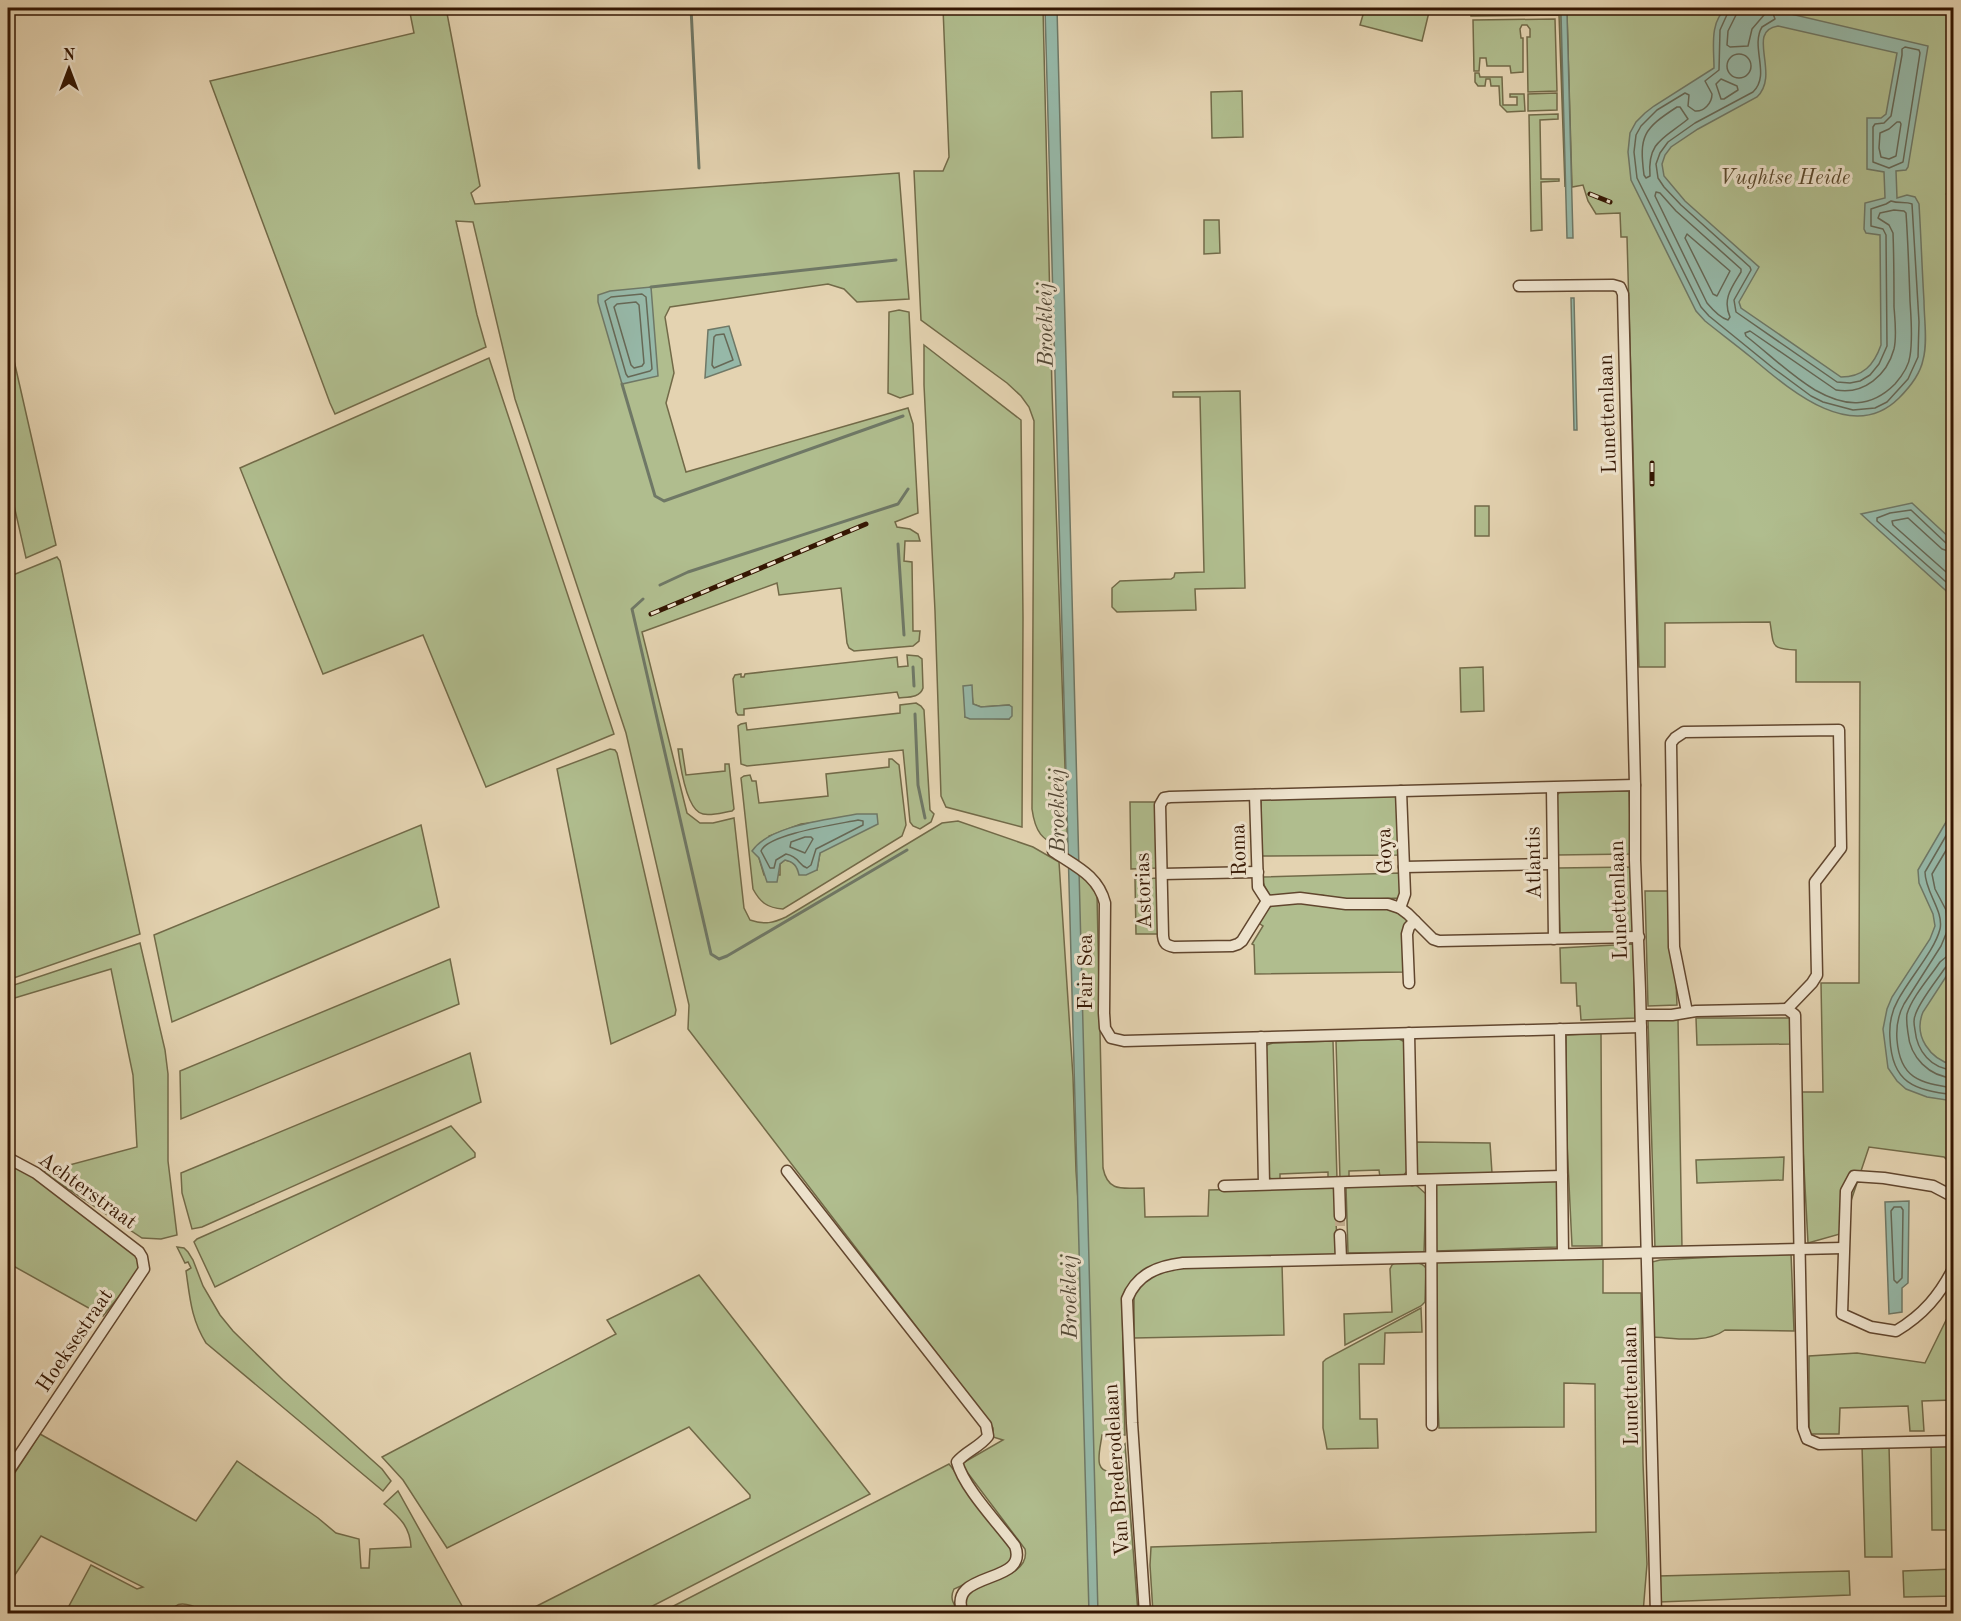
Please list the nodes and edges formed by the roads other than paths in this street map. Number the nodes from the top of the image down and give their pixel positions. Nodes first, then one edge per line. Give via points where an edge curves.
1 (1519, 286) dead end
2 (1635, 785) junction
3 (1552, 788) junction
4 (1401, 791) junction
5 (1256, 795) junction
6 (1053, 850) dead end
7 (1552, 864) junction
8 (1404, 867) junction
9 (1258, 872) junction
10 (1161, 874) junction
11 (1267, 901) junction
12 (1400, 908) junction
13 (1415, 921) junction
14 (1639, 937) junction
15 (1554, 939) junction
16 (1409, 983) dead end
17 (1787, 1009) junction
18 (1687, 1012) junction
19 (1641, 1015) junction
20 (1641, 1027) junction
21 (1560, 1029) junction
22 (1409, 1033) junction
23 (1261, 1037) junction
24 (8, 1158) edge
25 (787, 1172) dead end
26 (1562, 1176) junction
27 (1412, 1180) junction
28 (1431, 1180) junction
29 (1339, 1183) junction
30 (1264, 1184) junction
31 (1224, 1186) dead end
32 (1953, 1197) edge
33 (1340, 1216) tunnel mouth
34 (1340, 1235) tunnel mouth
35 (1843, 1248) junction
36 (1801, 1249) junction
37 (1647, 1252) junction
38 (1563, 1254) junction
39 (142, 1257) joint
40 (1430, 1257) junction
41 (1341, 1259) junction
42 (1953, 1267) edge
43 (1432, 1425) dead end
44 (1953, 1441) edge
45 (8, 1472) edge
46 (963, 1614) edge
47 (1145, 1614) edge
48 (1656, 1614) edge

1 - 2 street, Lunettenlaan via 1612,285 1620,287 1623,294
2 - 3 street, Astorias
2 - 14 street, Lunettenlaan
3 - 4 street, Astorias
3 - 7 street, Atlantis
4 - 5 street, Astorias
4 - 8 street, Goya
5 - 9 street, Roma
5 - 10 street, Astorias via 1164,798 1160,805
6 - 23 street, Fair Sea via 1099,886 1105,903 1104,1012 1105,1029 1111,1038 1124,1041
7 - 8 street
7 - 15 street, Atlantis
8 - 12 street, Goya via 1405,894
9 - 10 street
9 - 11 street, Roma via 1258,887
10 - 11 street, Astorias via 1164,942 1174,947 1238,944
11 - 12 street via 1300,898
12 - 13 street
13 - 15 street via 1439,941
13 - 16 street via 1407,934
14 - 15 street
14 - 19 street, Lunettenlaan
17 - 18 street
17 - 18 street via 1816,975 1815,882 1841,848 1839,730 1684,732 1671,743 1674,947
17 - 36 street via 1795,1015
18 - 19 street
19 - 20 street, Lunettenlaan
20 - 21 street
20 - 37 street, Lunettenlaan
21 - 22 street
21 - 26 street
22 - 23 street
22 - 27 street
23 - 30 street
24 - 39 street, Achterstraat via 36,1173
25 - 46 street via 986,1425 988,1437 957,1462 970,1488 1018,1553 1010,1569 961,1593
26 - 28 street
26 - 38 street
27 - 28 street
27 - 29 street
28 - 40 street
29 - 30 street
29 - 33 street
30 - 31 street
32 - 35 street via 1933,1186 1854,1176 1846,1191
34 - 41 street
35 - 36 street, Van Brederodelaan
35 - 42 street via 1842,1314 1871,1327 1896,1331 1915,1320 1944,1287
36 - 37 street, Van Brederodelaan
36 - 44 street via 1803,1428 1807,1440 1819,1444
37 - 38 street, Van Brederodelaan
37 - 48 street, Lunettenlaan
38 - 40 street, Van Brederodelaan
39 - 45 street, Hoeksestraat via 142,1274
40 - 41 street, Van Brederodelaan
40 - 43 street
41 - 47 street, Van Brederodelaan via 1183,1263 1154,1269 1130,1291 1127,1325

